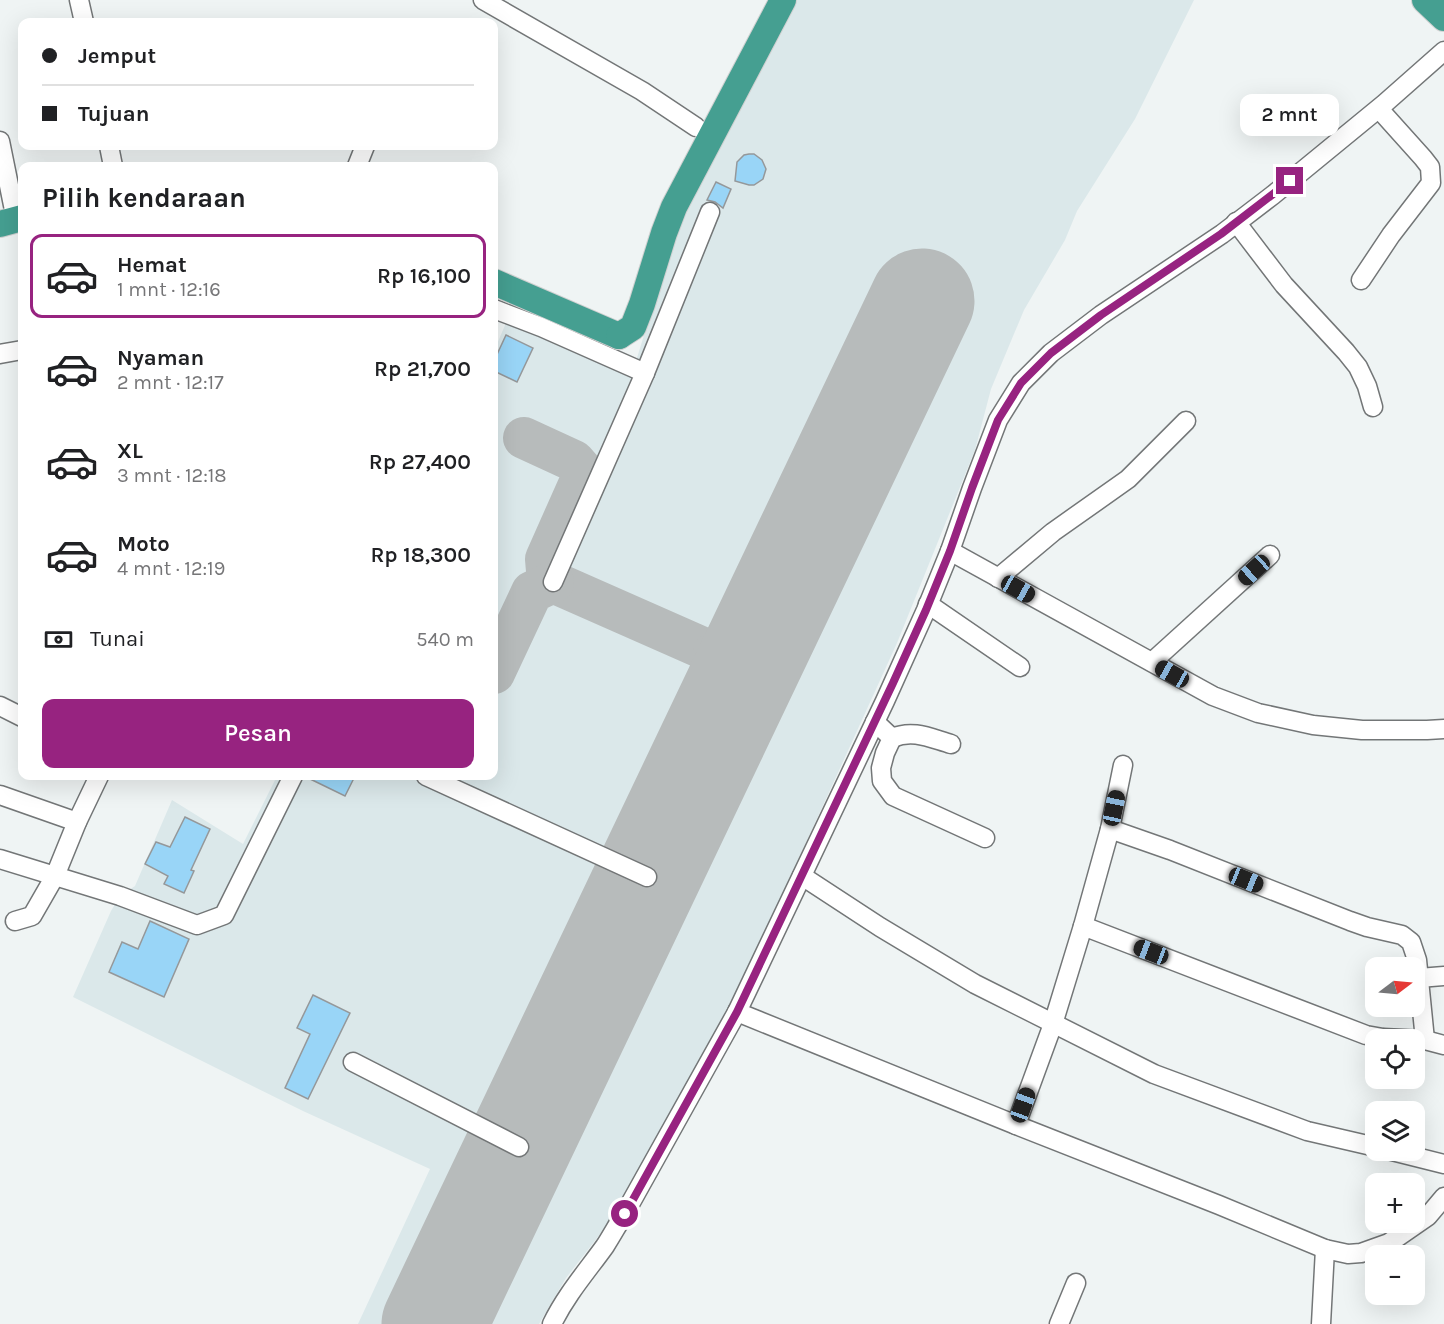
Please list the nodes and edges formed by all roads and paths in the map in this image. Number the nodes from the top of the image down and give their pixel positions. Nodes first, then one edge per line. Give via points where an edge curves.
1 (79, 0) edge
2 (483, 0) edge
3 (763, 0) edge
4 (783, 0) edge
5 (1425, 0) edge
6 (83, 18) edge
7 (1444, 18) edge
8 (1444, 51) edge
9 (1379, 109) junction
10 (696, 127) junction
11 (0, 141) edge
12 (710, 212) dead end
13 (13, 221) edge
14 (1236, 222) junction
15 (1361, 280) dead end
16 (500, 298) edge
17 (619, 336) junction
18 (18, 351) edge
19 (0, 354) edge
20 (645, 373) junction
21 (1373, 407) dead end
22 (1186, 421) dead end
23 (950, 551) junction
24 (1270, 555) dead end
25 (998, 578) junction
26 (553, 582) dead end
27 (928, 604) junction
28 (1152, 662) junction
29 (1020, 667) dead end
30 (0, 706) edge
31 (18, 715) edge
32 (875, 722) junction
33 (1444, 729) edge
34 (892, 738) junction
35 (951, 744) dead end
36 (1123, 765) dead end
37 (97, 780) edge
38 (291, 780) edge
39 (435, 780) edge
40 (0, 795) edge
41 (77, 822) junction
42 (1110, 830) junction
43 (985, 838) dead end
44 (0, 859) edge
45 (55, 876) junction
46 (802, 876) junction
47 (647, 878) dead end
48 (15, 921) dead end
49 (1083, 926) junction
50 (1416, 957) edge
51 (1444, 976) edge
52 (1425, 978) edge
53 (737, 1012) junction
54 (1053, 1024) junction
55 (1365, 1035) edge
56 (1425, 1040) edge
57 (1444, 1045) edge
58 (353, 1062) dead end
59 (1016, 1125) junction
60 (1365, 1145) edge
61 (519, 1147) dead end
62 (1425, 1159) edge
63 (1444, 1164) edge
64 (1444, 1197) edge
65 (1325, 1249) junction
66 (1076, 1283) dead end
67 (552, 1324) edge
68 (1059, 1324) edge
69 (1321, 1324) edge

1 - 6 street
2 - 10 street via 642,91
3 - 10 highway
4 - 17 highway via 674,207 633,327
5 - 7 highway
8 - 9 street
9 - 14 street
9 - 15 street via 1430,167 1431,183
10 - 17 highway via 658,202 630,285
11 - 13 street
12 - 20 street
14 - 21 street via 1284,285 1358,367
14 - 23 street via 1101,315 1051,353 1021,383 998,420
16 - 17 highway
16 - 20 street via 541,327
18 - 19 street
20 - 26 street
22 - 25 street via 1128,478
23 - 25 street
23 - 27 street
24 - 28 street
25 - 28 street
27 - 29 street
27 - 32 street
28 - 33 street via 1213,696 1313,726
30 - 31 street
32 - 34 street
32 - 46 street
34 - 35 street via 916,733
34 - 43 street via 881,768 882,781 894,796
36 - 42 street
37 - 41 street
38 - 45 street via 224,915 197,925
39 - 47 street
40 - 41 street
41 - 45 street
42 - 49 street
42 - 50 street via 1350,921 1402,935 1411,942
44 - 45 street
45 - 48 street via 32,916
46 - 53 street
46 - 54 street via 975,984
49 - 54 street
49 - 55 street
51 - 52 street
53 - 59 street
53 - 67 street via 625,1214
54 - 59 street
54 - 60 street via 1154,1074 1307,1131
56 - 57 street
58 - 61 street
59 - 65 street
62 - 63 street
64 - 65 street via 1428,1216 1389,1242 1348,1254
65 - 69 street
66 - 68 street

